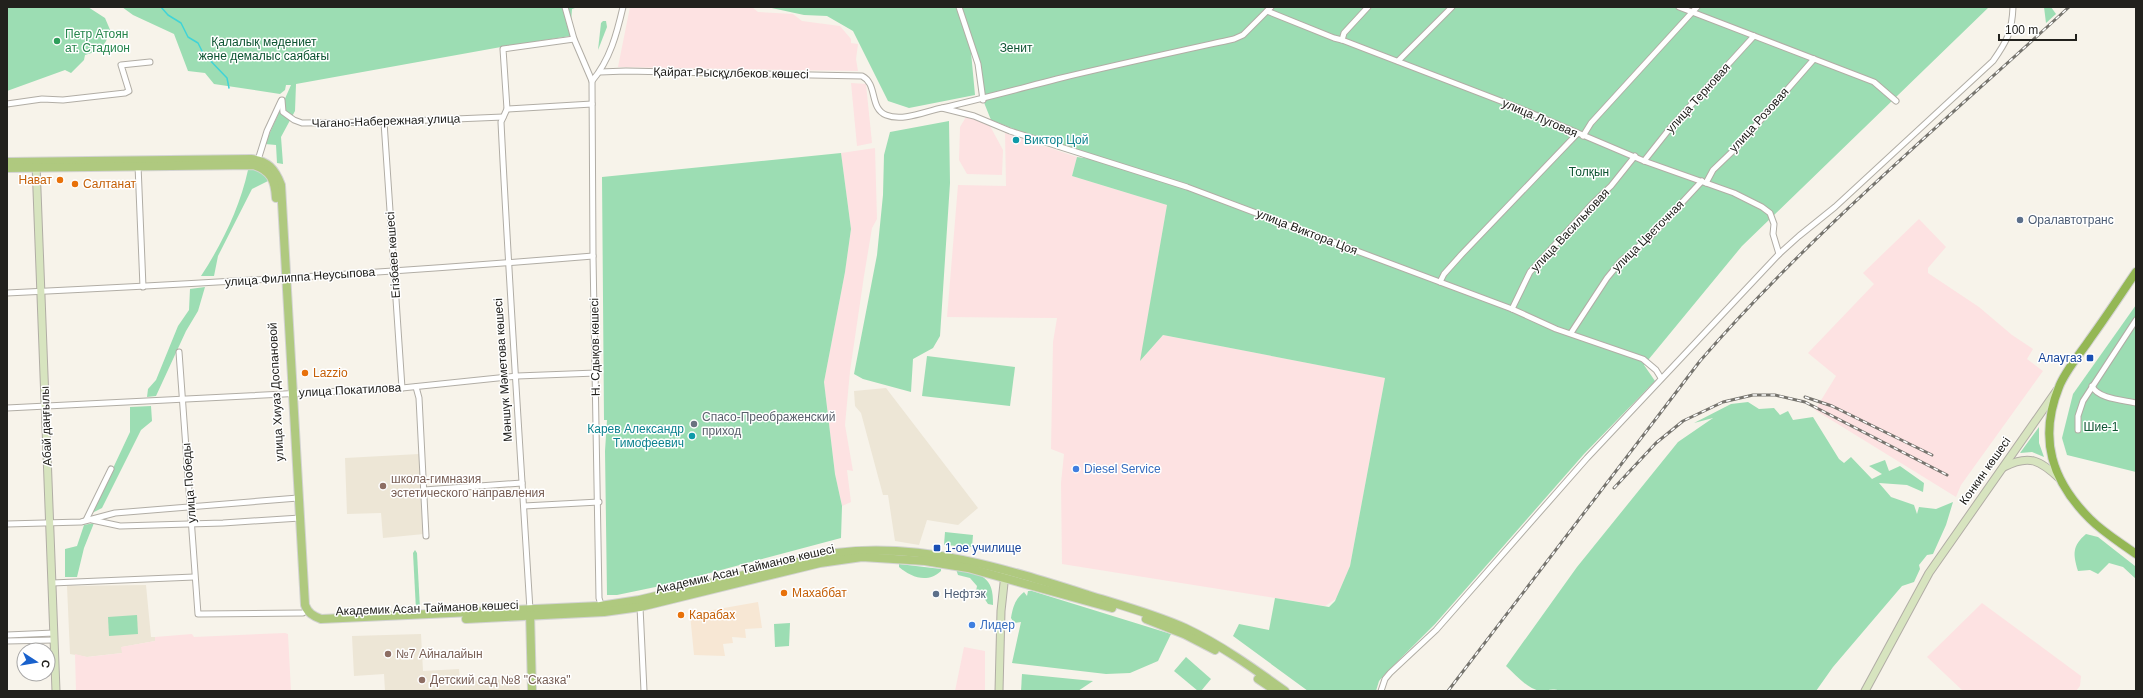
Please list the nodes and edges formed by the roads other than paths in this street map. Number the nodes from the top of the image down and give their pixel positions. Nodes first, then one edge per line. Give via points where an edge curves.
1 (565, 7) edge
2 (623, 7) edge
3 (959, 7) edge
4 (1368, 7) edge
5 (1452, 7) edge
6 (1679, 7) edge
7 (1697, 7) edge
8 (2012, 7) edge
9 (1269, 9) edge
10 (1693, 12) junction
11 (1754, 36) junction
12 (574, 39) junction
13 (1342, 40) junction
14 (1814, 59) junction
15 (1398, 61) junction
16 (150, 62) dead end
17 (600, 72) junction
18 (592, 81) junction
19 (983, 100) junction
20 (1896, 101) dead end
21 (7, 104) edge
22 (592, 104) junction
23 (942, 108) junction
24 (507, 109) junction
25 (504, 117) junction
26 (384, 122) junction
27 (1576, 134) junction
28 (1583, 136) junction
29 (1635, 156) junction
30 (258, 160) junction
31 (1644, 161) junction
32 (7, 162) edge
33 (138, 163) junction
34 (36, 165) junction
35 (7, 168) edge
36 (1704, 182) junction
37 (1779, 254) junction
38 (593, 256) junction
39 (508, 263) junction
40 (394, 271) junction
41 (2136, 272) edge
42 (284, 278) junction
43 (1440, 282) junction
44 (143, 287) junction
45 (41, 292) junction
46 (7, 293) edge
47 (1512, 309) junction
48 (2136, 320) edge
49 (1571, 333) junction
50 (179, 352) dead end
51 (596, 373) junction
52 (517, 376) junction
53 (1661, 378) junction
54 (2059, 386) junction
55 (2092, 386) junction
56 (416, 387) junction
57 (402, 388) junction
58 (290, 393) junction
59 (183, 400) junction
60 (2136, 403) edge
61 (45, 407) junction
62 (7, 408) edge
63 (2078, 430) dead end
64 (2002, 468) junction
65 (112, 469) dead end
66 (2060, 478) junction
67 (522, 483) junction
68 (424, 490) junction
69 (296, 499) junction
70 (599, 502) junction
71 (191, 506) junction
72 (524, 506) junction
73 (297, 518) junction
74 (89, 520) junction
75 (49, 522) junction
76 (7, 524) edge
77 (192, 524) junction
78 (426, 536) dead end
79 (2136, 554) edge
80 (1005, 574) junction
81 (194, 578) junction
82 (52, 584) junction
83 (691, 590) junction
84 (640, 607) junction
85 (602, 609) junction
86 (305, 613) junction
87 (530, 613) junction
88 (198, 614) joint
89 (7, 635) edge
90 (54, 637) junction
91 (7, 641) edge
92 (56, 691) edge
93 (532, 691) edge
94 (644, 691) edge
95 (999, 691) edge
96 (1276, 691) edge
97 (1285, 691) edge
98 (1381, 691) edge
99 (1865, 691) edge

1 - 12 street
2 - 17 street via 614,42
3 - 19 street via 978,64
4 - 13 street via 1344,33
5 - 15 street
6 - 10 street
7 - 10 street
8 - 37 street via 2009,36 1993,62 1835,207
9 - 13 street, улица Луговая
9 - 19 street via 1243,35 1234,39 1063,78
10 - 11 street
10 - 28 street via 1591,123
11 - 14 street
11 - 31 street, улица Терновая via 1671,127
12 - 18 street
12 - 24 street, Мәншүк Мәметова көшесі via 503,49
13 - 15 street, улица Луговая
14 - 20 street via 1874,82
14 - 36 street, улица Розовая
15 - 27 street, улица Луговая via 1519,108
16 - 21 street via 121,65 129,91 125,93
17 - 18 street
17 - 23 street, Қайрат Рысқұлбеков көшесі via 862,76 871,84 876,104 886,115 903,117
18 - 22 street, Н. Сдықов көшесі
19 - 23 street
22 - 24 street
22 - 38 street, Н. Сдықов көшесі
23 - 43 street, улица Виктора Цоя via 974,116 1010,131 1187,187
24 - 25 street, Мәншүк Мәметова көшесі
25 - 26 street, Чагано-Набережная улица
25 - 39 street, Мәншүк Мәметова көшесі via 501,122
26 - 30 street, Чагано-Набережная улица via 302,123 283,112 282,100 267,131
26 - 40 street, Егізбаев көшесі
27 - 28 street, улица Луговая
27 - 43 street via 1461,255
28 - 29 street, улица Луговая
29 - 31 street, улица Луговая
29 - 47 street, улица Васильковая via 1611,186 1530,272
30 - 33 main road
30 - 42 main road, улица Хиуаз Доспановой via 271,166 280,185
31 - 36 street, улица Луговая
32 - 34 main road
33 - 34 main road
33 - 42 main road, улица Хиуаз Доспановой via 163,166 253,165 268,172 275,183
33 - 44 street
34 - 35 main road
34 - 45 main road, Абай даңғылы
36 - 37 street, улица Луговая via 1734,193 1770,213
36 - 49 street, улица Цветочная via 1650,238 1621,261
37 - 53 street
38 - 39 street, улица Филиппа Неусыпова
38 - 51 street, Н. Сдықов көшесі
39 - 40 street, улица Филиппа Неусыпова
39 - 52 street, Мәншүк Мәметова көшесі
40 - 42 street, улица Филиппа Неусыпова
40 - 57 street, Егізбаев көшесі
41 - 54 highway, Конкин көшесі
42 - 44 street, улица Филиппа Неусыпова
42 - 58 main road, улица Хиуаз Доспановой
43 - 47 street, улица Виктора Цоя
44 - 45 street, улица Филиппа Неусыпова
45 - 46 street, улица Филиппа Неусыпова
45 - 61 main road, Абай даңғылы
47 - 49 street, улица Виктора Цоя
48 - 55 street
49 - 53 street, улица Виктора Цоя via 1643,358
50 - 59 street, улица Победы
51 - 52 street, улица Покатилова
51 - 70 street, Н. Сдықов көшесі
52 - 56 street, улица Покатилова
52 - 67 street, Мәншүк Мәметова көшесі
53 - 98 street via 1436,630 1390,673
54 - 64 main road, Конкин көшесі
54 - 66 highway via 2051,412 2049,440 2053,463
55 - 60 street via 2095,392 2101,395
55 - 63 street via 2079,411
56 - 57 street, улица Покатилова
56 - 68 street via 419,398
57 - 58 street, улица Покатилова
58 - 59 street, улица Покатилова
58 - 69 main road, улица Хиуаз Доспановой
59 - 61 street, улица Покатилова
59 - 71 street, улица Победы
61 - 62 street, улица Покатилова
61 - 75 main road, Абай даңғылы
64 - 66 main road via 2018,460 2029,459 2047,466
64 - 99 main road, Конкин көшесі via 1929,573
65 - 74 street
66 - 79 highway via 2090,520
67 - 68 street
67 - 72 street, Мәншүк Мәметова көшесі
68 - 78 street
69 - 71 street
69 - 73 main road, улица Хиуаз Доспановой
70 - 72 street
70 - 85 street, Н. Сдықов көшесі
71 - 74 street via 115,513
71 - 77 street, улица Победы
72 - 87 street, Мәншүк Мәметова көшесі
73 - 77 street
73 - 86 main road, улица Хиуаз Доспановой via 300,601
74 - 75 street
74 - 77 street via 120,526
75 - 76 street
75 - 82 main road, Абай даңғылы
77 - 81 street, улица Победы
80 - 83 main road, Академик Асан Тайманов көшесі via 943,564 862,557 820,563
80 - 95 main road via 1001,611
80 - 96 main road, Академик Асан Тайманов көшесі via 1168,627 1219,653
80 - 97 main road, Академик Асан Тайманов көшесі via 1170,622 1229,652
81 - 82 street
81 - 88 street, улица Победы
82 - 90 main road, Абай даңғылы
83 - 84 main road, Академик Асан Тайманов көшесі
83 - 85 main road, Академик Асан Тайманов көшесі
84 - 85 main road, Академик Асан Тайманов көшесі
84 - 94 street
85 - 87 main road, Академик Асан Тайманов көшесі
86 - 87 main road, Академик Асан Тайманов көшесі via 321,619
86 - 88 street, Академик Асан Тайманов көшесі
87 - 93 main road, Мәншүк Мәметова көшесі
89 - 90 street
90 - 91 street
90 - 92 main road, Абай даңғылы

